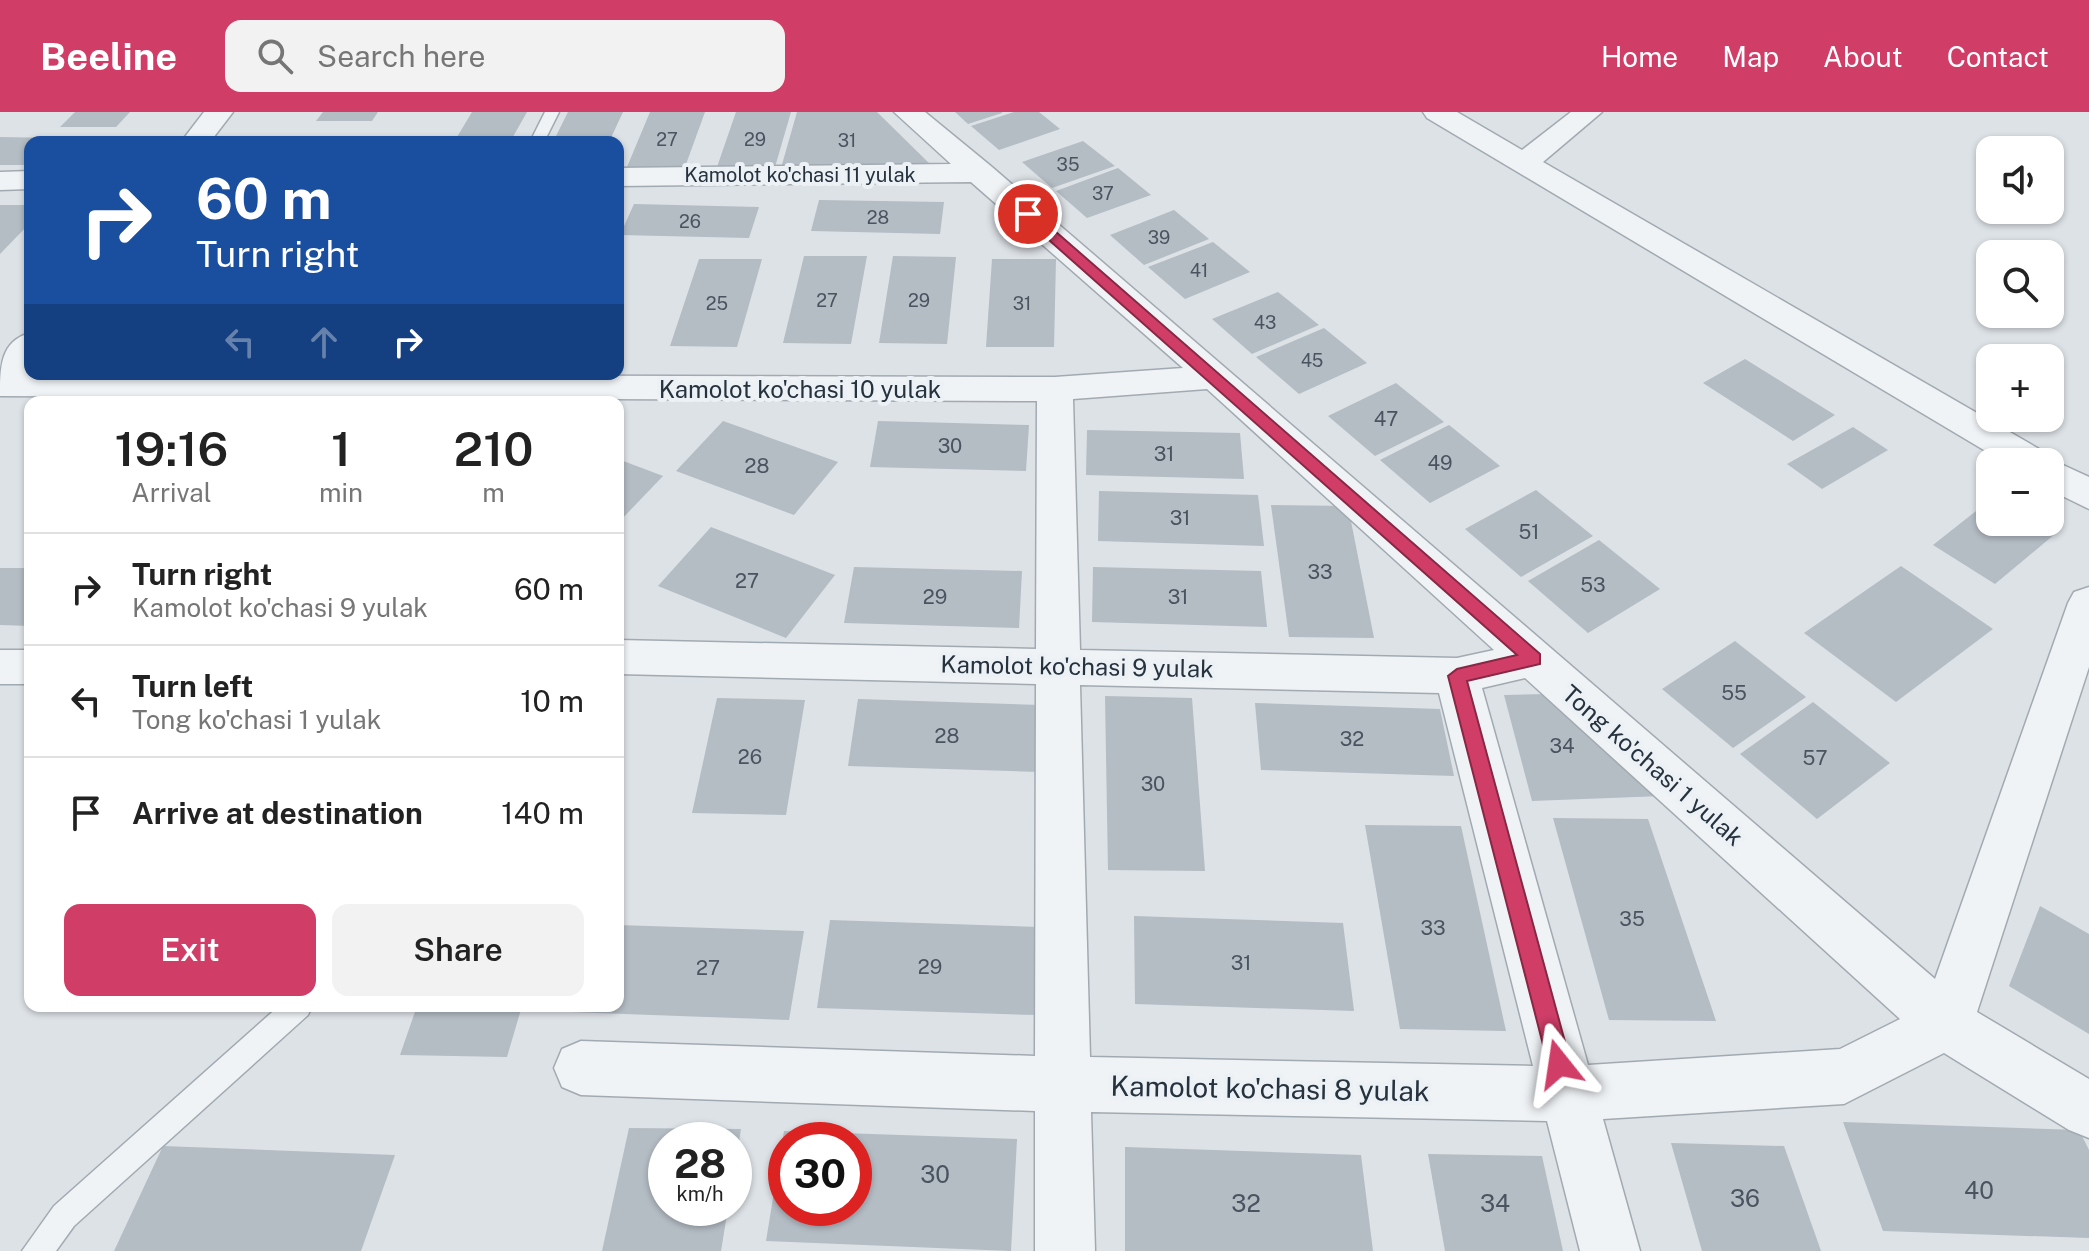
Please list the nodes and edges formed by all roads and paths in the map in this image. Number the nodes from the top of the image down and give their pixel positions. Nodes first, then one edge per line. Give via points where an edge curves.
1 (219, 112) edge
2 (552, 112) edge
3 (908, 112) edge
4 (1437, 112) edge
5 (1588, 112) edge
6 (200, 136) edge
7 (540, 136) edge
8 (1524, 163) junction
9 (981, 173) junction
10 (624, 177) edge
11 (24, 180) edge
12 (0, 181) edge
13 (24, 352) edge
14 (1215, 377) junction
15 (422, 381) edge
16 (0, 383) edge
17 (1055, 389) junction
18 (2009, 448) edge
19 (2064, 480) edge
20 (2089, 495) edge
21 (2089, 603) edge
22 (624, 657) edge
23 (1533, 659) junction
24 (1058, 664) junction
25 (0, 667) edge
26 (24, 667) edge
27 (1457, 676) junction
28 (292, 1012) edge
29 (1946, 1024) junction
30 (581, 1068) dead end
31 (1061, 1084) junction
32 (1567, 1094) junction
33 (2089, 1110) edge
34 (37, 1251) edge
35 (1065, 1251) edge
36 (1610, 1251) edge

1 - 6 street
2 - 7 lane
3 - 9 street, Tong ko'chasi 1 yulak
4 - 8 street
5 - 8 street
8 - 18 street
9 - 10 street, Kamolot ko'chasi 11 yulak
9 - 14 street, Tong ko'chasi 1 yulak
11 - 12 street
13 - 16 street
14 - 17 street, Kamolot ko'chasi 10 yulak
14 - 23 street, Tong ko'chasi 1 yulak
15 - 16 street, Kamolot ko'chasi 10 yulak
15 - 17 street, Kamolot ko'chasi 10 yulak
17 - 24 street
19 - 20 street
21 - 29 street
22 - 24 street, Kamolot ko'chasi 9 yulak
23 - 27 street, Kamolot ko'chasi 9 yulak
23 - 29 street, Tong ko'chasi 1 yulak
24 - 27 street, Kamolot ko'chasi 9 yulak
24 - 31 street
25 - 26 street
27 - 32 street
28 - 34 lane via 64,1216
29 - 32 street, Kamolot ko'chasi 8 yulak via 1844,1076
29 - 33 street, Tong ko'chasi 1 yulak
30 - 31 street, Kamolot ko'chasi 8 yulak
31 - 32 street, Kamolot ko'chasi 8 yulak
31 - 35 street
32 - 36 street

